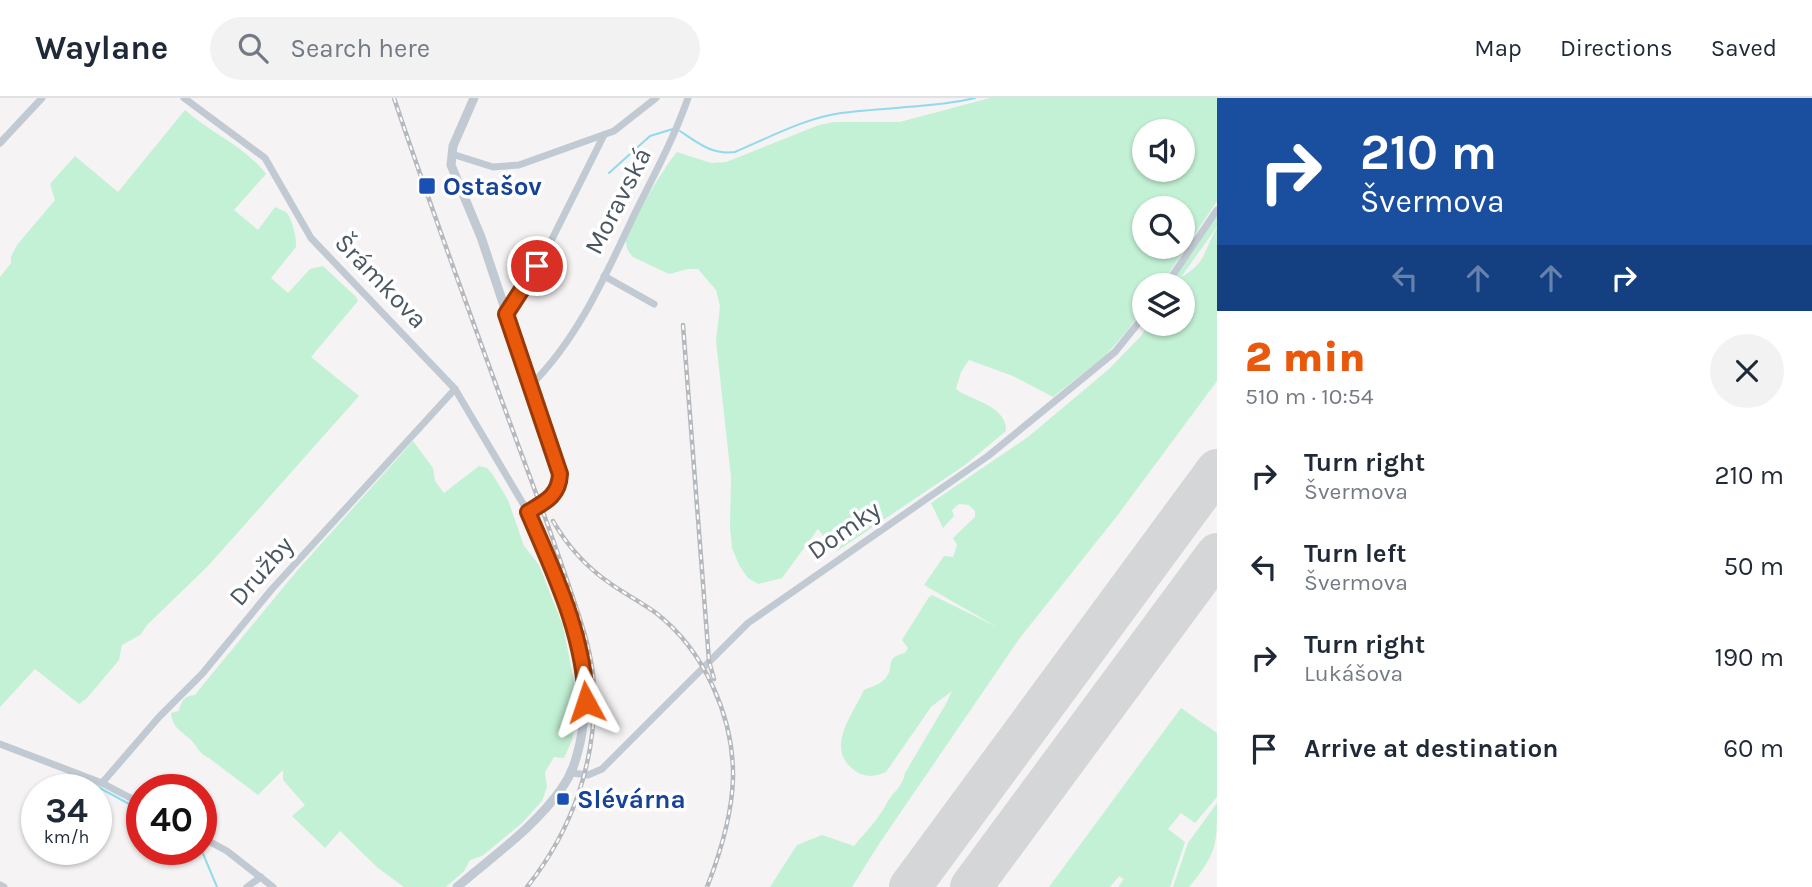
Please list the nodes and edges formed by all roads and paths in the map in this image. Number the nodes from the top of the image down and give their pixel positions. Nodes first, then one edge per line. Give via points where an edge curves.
1 (43, 98) edge
2 (184, 98) edge
3 (474, 98) edge
4 (656, 98) edge
5 (688, 98) edge
6 (604, 135) junction
7 (0, 143) edge
8 (452, 154) junction
9 (1217, 211) edge
10 (1174, 273) edge
11 (604, 276) junction
12 (654, 304) dead end
13 (506, 314) junction
14 (1132, 331) edge
15 (530, 386) junction
16 (455, 389) junction
17 (528, 512) junction
18 (0, 744) edge
19 (572, 773) junction
20 (78, 774) edge
21 (110, 774) edge
22 (217, 846) edge
23 (261, 877) junction
24 (247, 887) edge
25 (273, 887) edge
26 (457, 887) edge

1 - 7 street
2 - 16 street, Šrámkova via 265,158 311,238
3 - 8 street
4 - 6 street
5 - 11 street, Moravská via 676,133
6 - 8 street via 519,164 494,167
6 - 13 street via 548,247
8 - 13 street via 454,176 481,237
9 - 10 street
11 - 12 street
11 - 15 street, Moravská via 559,355
13 - 15 street
14 - 19 street, Domky via 1115,352 988,456 748,623 602,769 588,775
15 - 17 street via 560,474 551,499
16 - 17 street, Šrámkova
16 - 21 street, Družby
17 - 19 street via 568,608 582,659 586,702
18 - 20 street
19 - 26 street via 543,812
22 - 23 street
23 - 24 street
23 - 25 street

